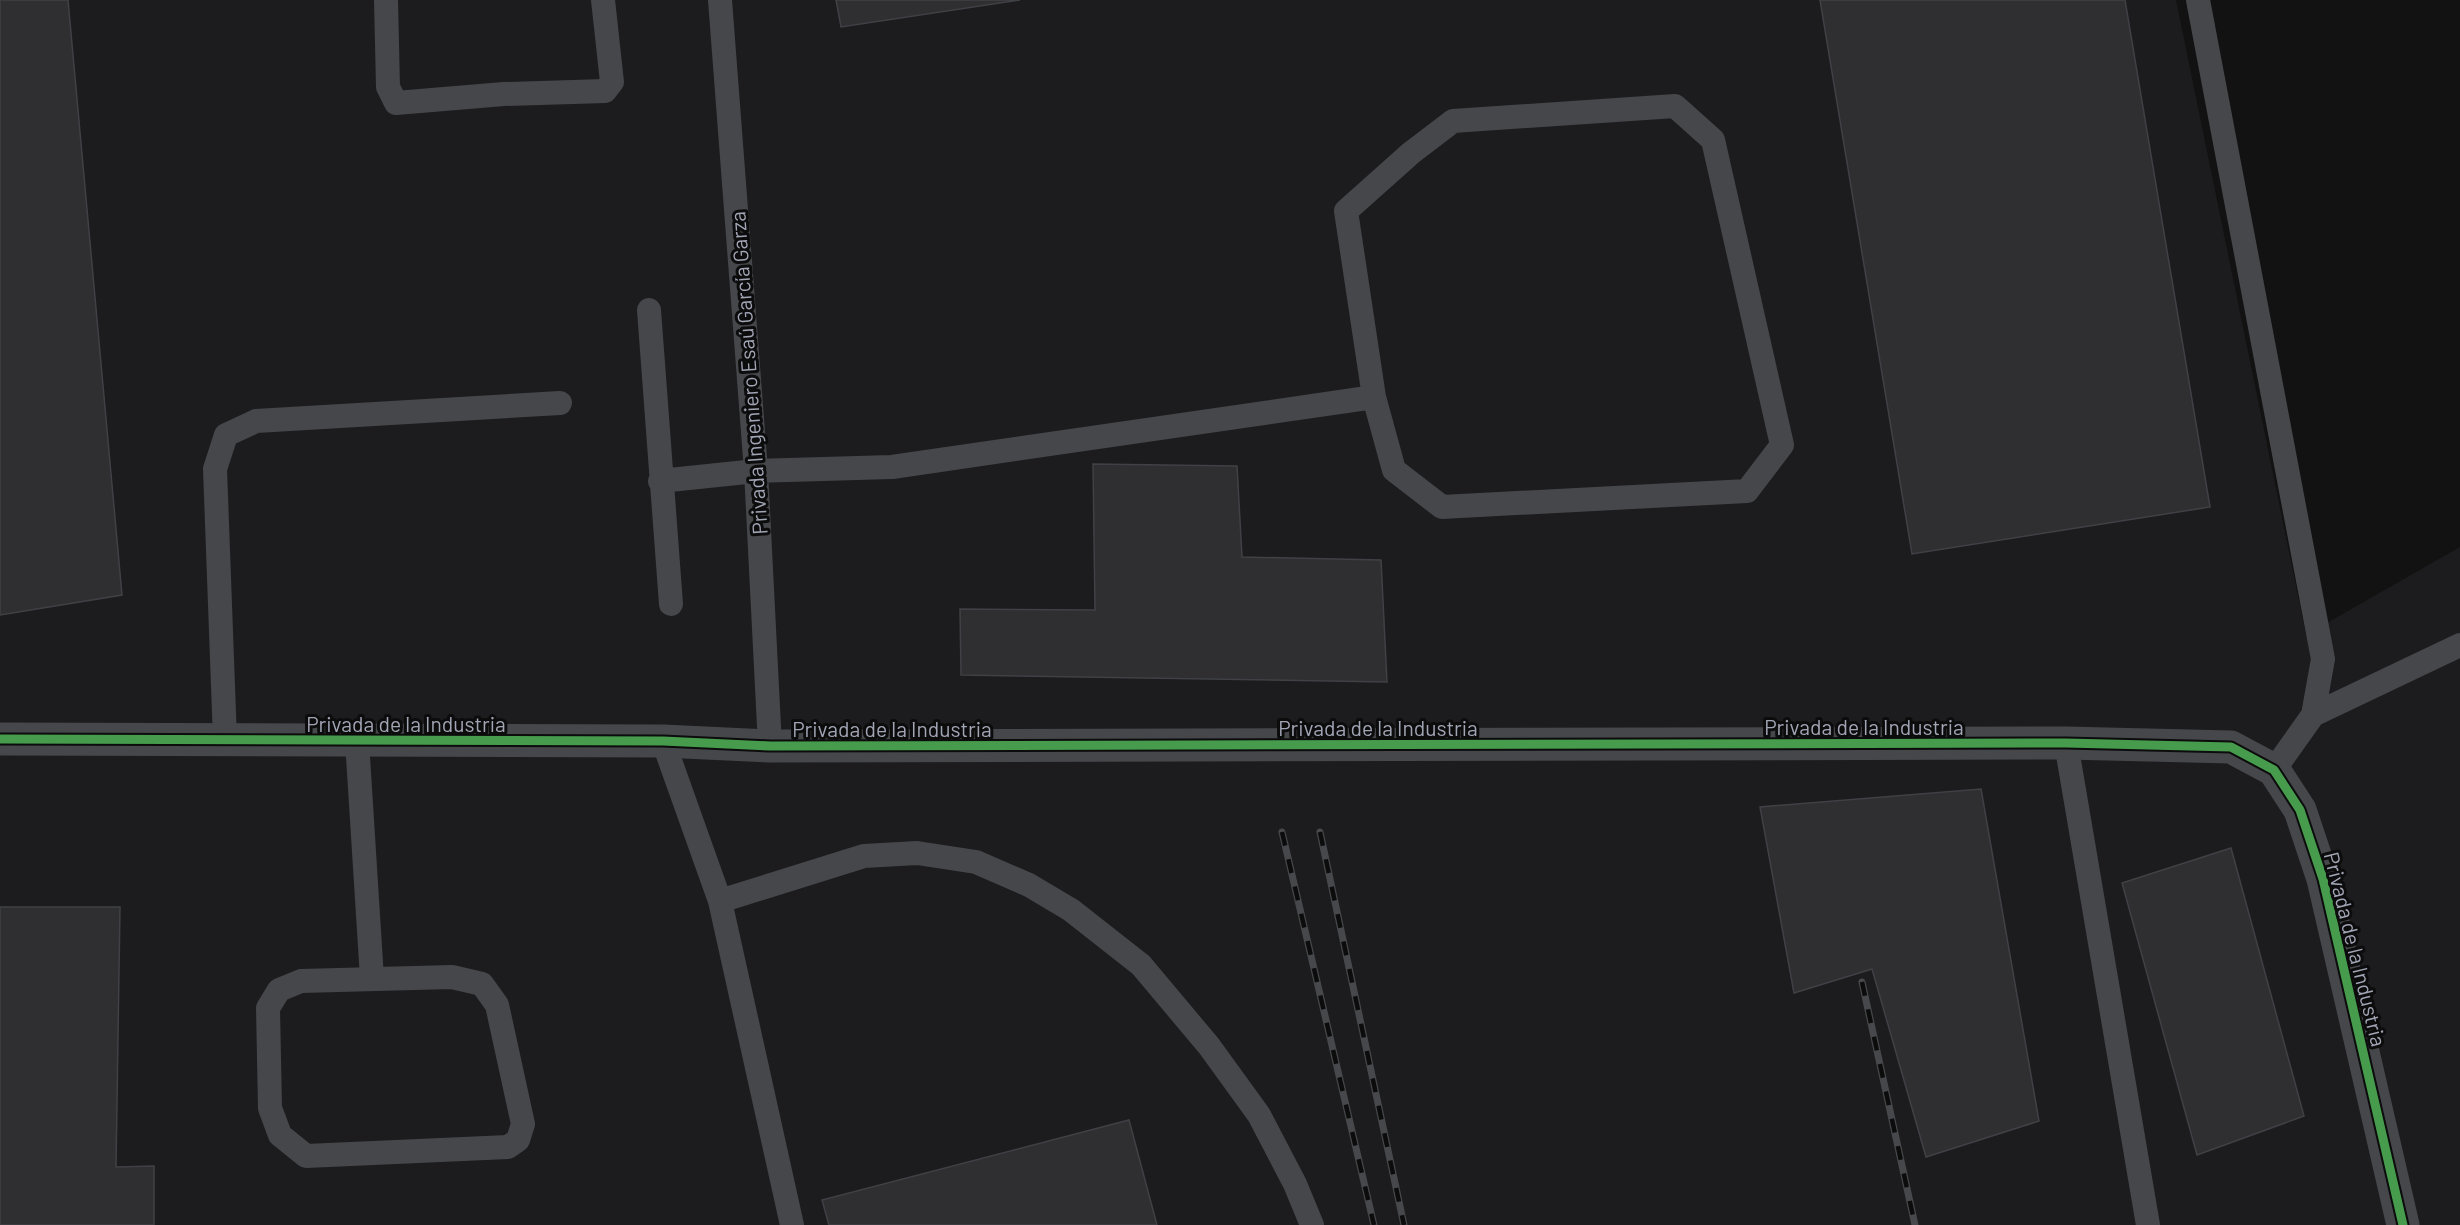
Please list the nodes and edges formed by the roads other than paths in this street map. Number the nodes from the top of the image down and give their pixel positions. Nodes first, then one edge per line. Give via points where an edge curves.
1 (386, 0) edge
2 (603, 0) edge
3 (720, 0) edge
4 (2198, 0) edge
5 (649, 310) dead end
6 (1374, 397) junction
7 (561, 403) dead end
8 (756, 471) junction
9 (660, 481) junction
10 (670, 604) dead end
11 (2460, 645) edge
12 (2313, 715) junction
13 (0, 739) edge
14 (225, 740) junction
15 (357, 741) junction
16 (663, 741) junction
17 (2066, 743) junction
18 (770, 747) junction
19 (2274, 770) junction
20 (720, 901) junction
21 (372, 978) junction
22 (792, 1225) edge
23 (1312, 1225) edge
24 (2148, 1225) edge
25 (2403, 1225) edge

1 - 2 lane via 388,87 396,103 605,91 612,82
3 - 8 lane, Privada Ingeniero Esaú García Garza
4 - 12 lane via 2324,659
5 - 9 lane
6 - 6 lane via 1394,470 1443,507 1748,491 1782,445 1713,140 1675,106 1453,121 1346,211
6 - 8 lane via 892,467
7 - 14 lane via 256,421 226,435 215,469
8 - 9 lane
8 - 18 lane, Privada Ingeniero Esaú García Garza
9 - 10 lane
11 - 12 lane
12 - 19 lane
13 - 14 street, Privada de la Industria
14 - 15 street, Privada de la Industria
15 - 16 street, Privada de la Industria
15 - 21 lane
16 - 18 street, Privada de la Industria
16 - 20 lane
17 - 18 street, Privada de la Industria
17 - 19 street, Privada de la Industria via 2231,747
17 - 24 lane
19 - 25 street, Privada de la Industria via 2300,810 2323,879
20 - 22 lane
20 - 23 lane via 864,856 917,853 976,862 1029,885 1071,910 1141,965 1209,1046 1259,1115
21 - 21 lane via 452,977 482,984 497,1005 523,1124 518,1140 508,1147 306,1156 280,1135 270,1108 268,1008 279,990 302,981

